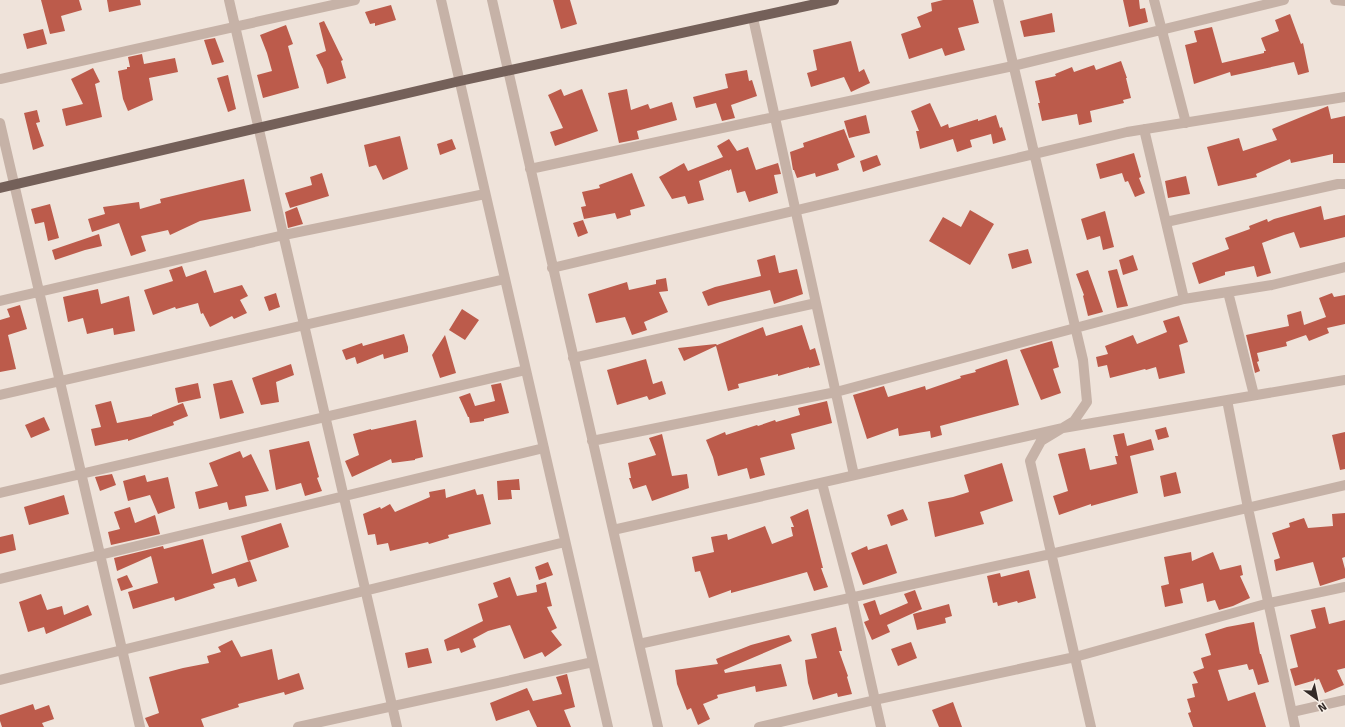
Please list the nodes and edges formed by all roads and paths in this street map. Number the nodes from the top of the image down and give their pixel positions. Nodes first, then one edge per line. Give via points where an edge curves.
1 (229, 0) edge
2 (355, 0) edge
3 (441, 0) edge
4 (492, 0) edge
5 (834, 0) edge
6 (998, 0) edge
7 (1154, 0) edge
8 (1284, 0) edge
9 (1335, 0) edge
10 (1345, 1) edge
11 (798, 4) edge
12 (753, 18) junction
13 (235, 27) junction
14 (1162, 30) junction
15 (1013, 66) junction
16 (507, 71) junction
17 (0, 79) edge
18 (460, 81) junction
19 (1345, 97) edge
20 (774, 117) junction
21 (0, 123) edge
22 (1186, 123) junction
23 (259, 128) junction
24 (1144, 129) junction
25 (1034, 155) junction
26 (530, 169) junction
27 (14, 184) junction
28 (1345, 184) edge
29 (0, 188) edge
30 (486, 194) junction
31 (795, 210) junction
32 (1166, 222) junction
33 (284, 235) junction
34 (1345, 267) edge
35 (552, 268) junction
36 (505, 279) junction
37 (39, 292) junction
38 (1228, 292) junction
39 (1184, 299) junction
40 (0, 301) edge
41 (816, 303) junction
42 (304, 325) junction
43 (1076, 328) junction
44 (573, 358) junction
45 (526, 370) junction
46 (1345, 380) edge
47 (60, 381) junction
48 (836, 392) junction
49 (0, 395) edge
50 (1254, 395) junction
51 (1227, 400) junction
52 (326, 417) junction
53 (1063, 428) junction
54 (592, 441) junction
55 (544, 448) junction
56 (81, 474) junction
57 (854, 475) junction
58 (822, 483) junction
59 (1345, 485) edge
60 (0, 493) edge
61 (344, 496) junction
62 (1248, 508) junction
63 (613, 530) junction
64 (565, 542) junction
65 (1051, 554) junction
66 (100, 555) junction
67 (0, 579) edge
68 (1345, 587) edge
69 (365, 591) junction
70 (852, 598) junction
71 (1269, 603) junction
72 (639, 644) junction
73 (122, 650) junction
74 (1075, 657) junction
75 (593, 662) junction
76 (0, 680) edge
77 (875, 700) junction
78 (1345, 700) edge
79 (392, 705) junction
80 (1292, 712) junction
81 (140, 727) edge
82 (298, 727) edge
83 (397, 727) edge
84 (608, 727) edge
85 (658, 727) edge
86 (758, 727) edge
87 (881, 727) edge
88 (1091, 727) edge
89 (1295, 727) edge

1 - 13 street
2 - 13 street
3 - 18 street
4 - 16 street
5 - 11 main road
6 - 15 street
7 - 14 street
8 - 14 street
9 - 10 street
11 - 12 main road
12 - 16 main road
12 - 20 street
13 - 17 street
13 - 23 street
14 - 15 street
14 - 22 street
15 - 20 street
15 - 25 street
16 - 18 main road
16 - 26 street
18 - 23 main road
18 - 30 street
19 - 22 street
20 - 26 street
20 - 31 street
21 - 27 street
22 - 24 street
23 - 27 main road
23 - 33 street
24 - 25 street
24 - 32 street
25 - 31 street
25 - 43 street
26 - 35 street
27 - 29 main road
27 - 37 street
28 - 32 street
30 - 33 street
30 - 36 street
31 - 35 street
31 - 41 street
32 - 39 street
33 - 37 street
33 - 42 street
34 - 38 street via 1272,285
35 - 44 street
36 - 42 street
36 - 45 street
37 - 40 street
37 - 47 street
38 - 39 street
38 - 50 street
39 - 43 street
41 - 44 street
41 - 48 street
42 - 47 street
42 - 52 street
43 - 48 street
43 - 53 street via 1083,360 1087,402 1074,421
44 - 54 street
45 - 52 street
45 - 55 street
46 - 50 street
47 - 49 street
47 - 56 street
48 - 54 street
48 - 57 street
50 - 51 street
51 - 53 street
51 - 62 street
52 - 56 street
52 - 61 street
53 - 57 street
53 - 65 street via 1041,441 1030,461
54 - 63 street
55 - 61 street
55 - 64 street
56 - 60 street
56 - 66 street
57 - 58 street
58 - 63 street
58 - 70 street
59 - 62 street
61 - 66 street
61 - 69 street
62 - 65 street
62 - 71 street
63 - 72 street
64 - 69 street
64 - 75 street
65 - 70 street
65 - 74 street
66 - 67 street
66 - 73 street
68 - 71 street
69 - 73 street
69 - 79 street
70 - 72 street
70 - 77 street
71 - 74 street
71 - 80 street
72 - 85 street
73 - 76 street
73 - 81 street
74 - 77 street
74 - 88 street
75 - 79 street
75 - 84 street
77 - 86 street
77 - 87 street
78 - 80 street
79 - 82 street
79 - 83 street
80 - 89 street

